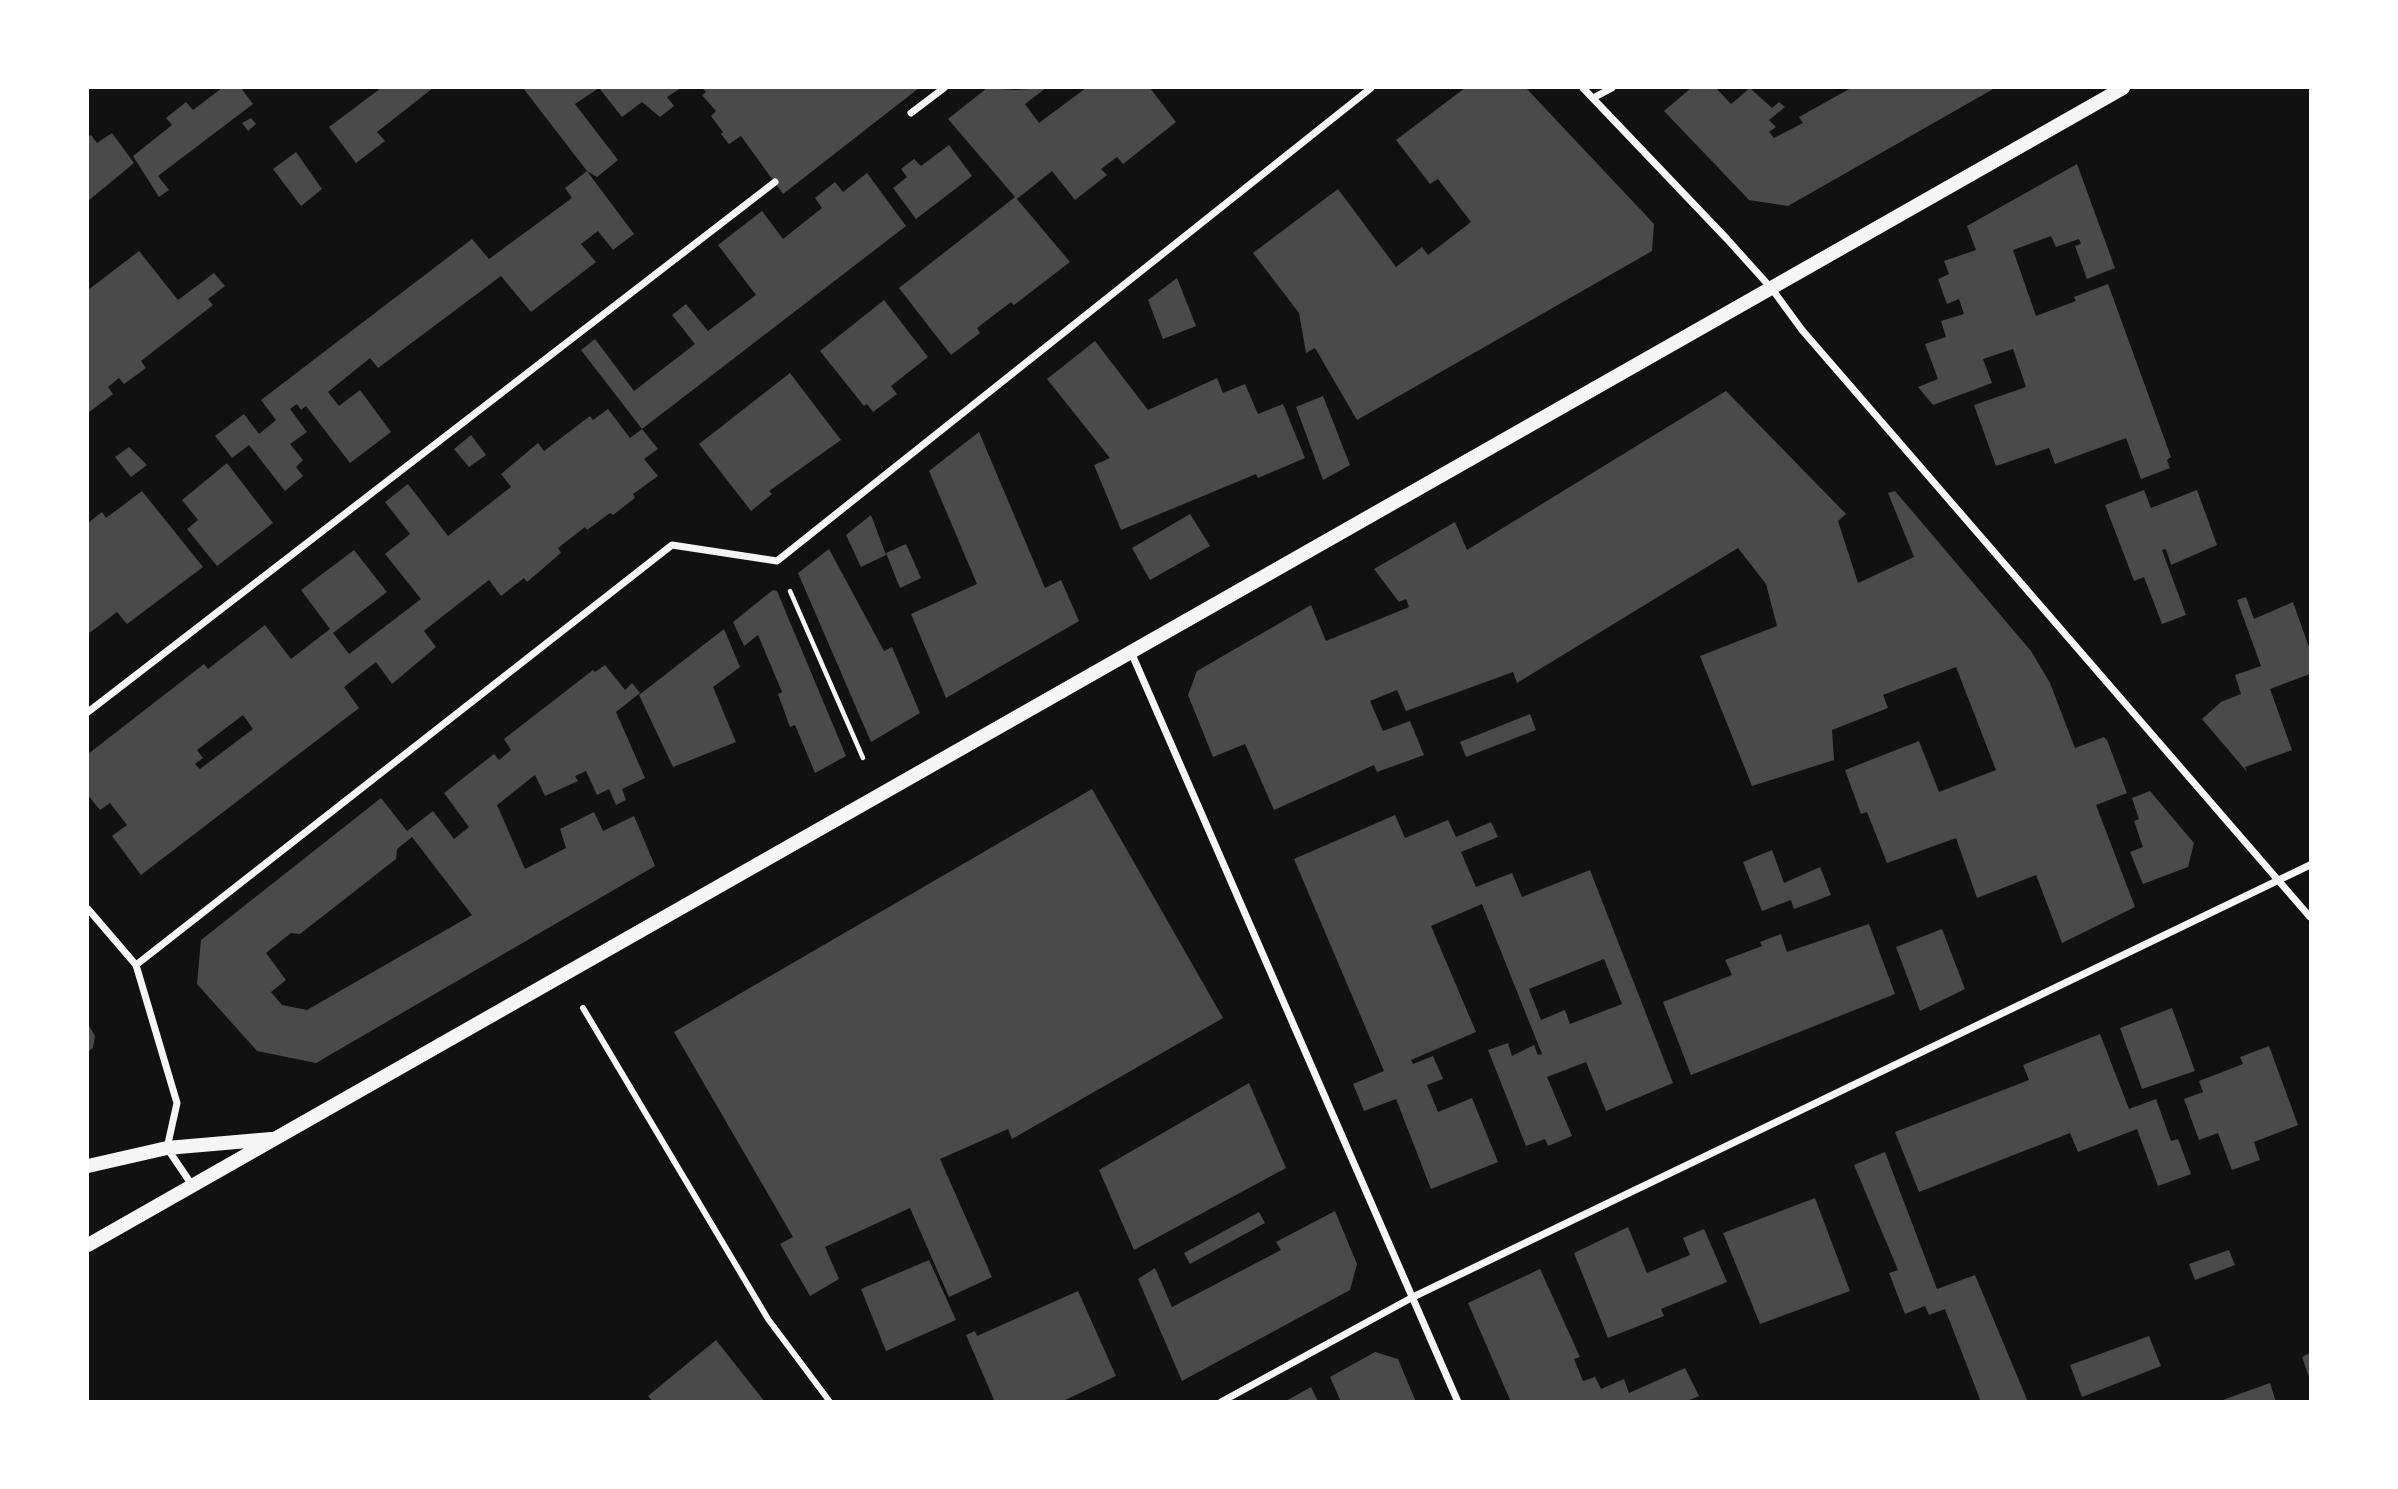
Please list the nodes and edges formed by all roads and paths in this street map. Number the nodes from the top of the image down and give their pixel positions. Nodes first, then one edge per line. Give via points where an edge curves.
1 (944, 88) edge
2 (1371, 88) edge
3 (1583, 88) edge
4 (1612, 88) edge
5 (2123, 88) edge
6 (1593, 98) junction
7 (911, 113) dead end
8 (775, 182) dead end
9 (1772, 289) junction
10 (776, 561) junction
11 (1132, 652) junction
12 (88, 712) edge
13 (863, 758) dead end
14 (2311, 865) edge
15 (2280, 880) junction
16 (88, 909) edge
17 (2311, 917) edge
18 (136, 965) junction
19 (583, 1008) dead end
20 (276, 1139) junction
21 (167, 1148) junction
22 (88, 1166) edge
23 (192, 1185) junction
24 (88, 1245) edge
25 (1413, 1297) junction
26 (830, 1402) edge
27 (1221, 1402) edge
28 (1458, 1402) edge

1 - 7 street
2 - 10 street
3 - 6 street
4 - 6 street
5 - 9 main road
6 - 9 street
8 - 12 street
9 - 11 main road
9 - 15 street via 1802,330
10 - 13 path
10 - 18 street via 672,545
11 - 20 main road
11 - 25 street
14 - 15 street
15 - 17 street
15 - 25 street
16 - 18 street
18 - 21 street via 177,1102
19 - 26 street via 768,1320
20 - 21 main road
20 - 23 main road
21 - 22 main road
21 - 23 street
23 - 24 main road
25 - 27 street
25 - 28 street

